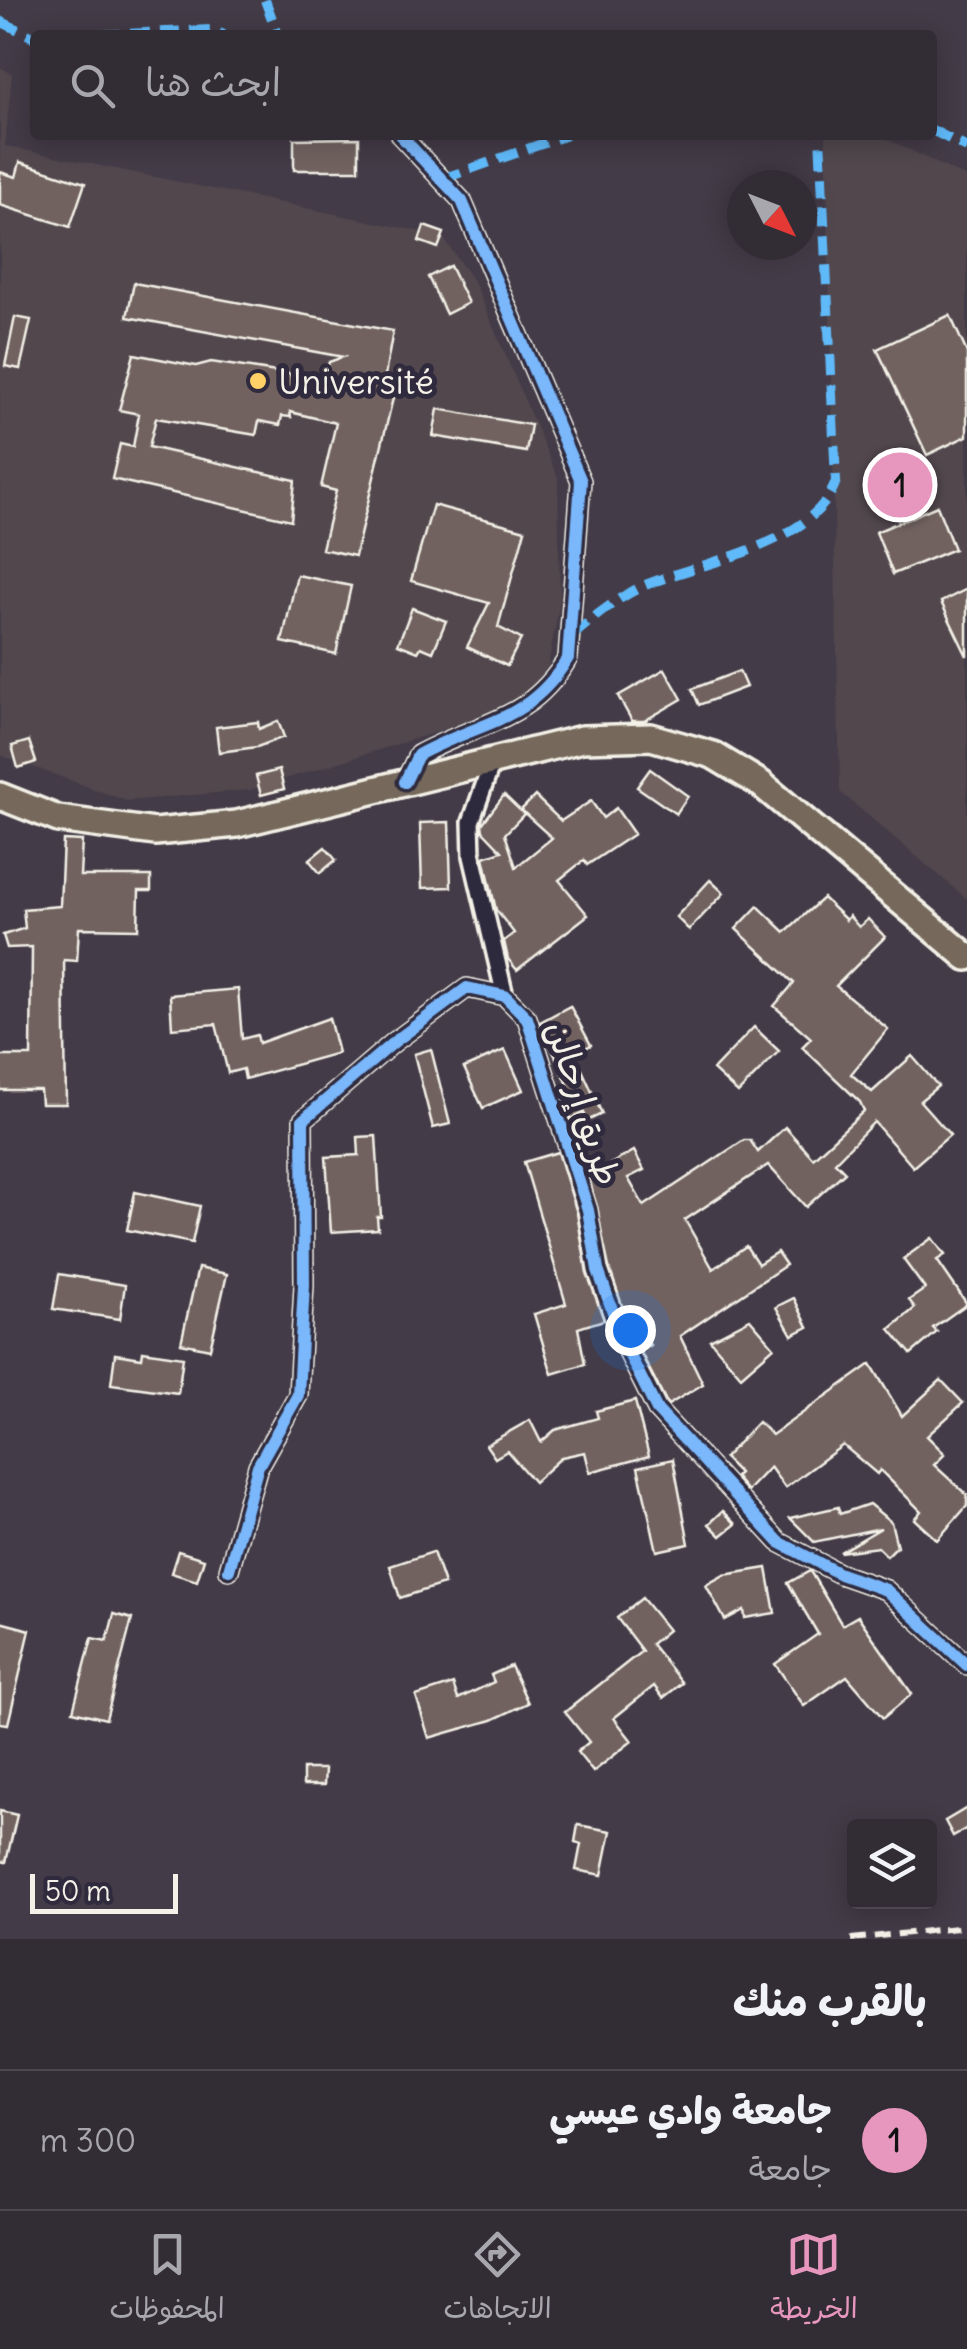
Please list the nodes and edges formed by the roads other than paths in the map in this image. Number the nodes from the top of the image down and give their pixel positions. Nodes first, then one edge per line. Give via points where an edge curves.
1 (405, 140) edge
2 (493, 760) junction
3 (405, 782) junction
4 (0, 796) edge
5 (967, 957) edge
6 (505, 996) junction
7 (229, 1570) dead end
8 (967, 1665) edge

1 - 3 street via 462,201 581,481 572,636 561,670 530,705 418,755
2 - 3 main road
2 - 5 main road via 582,739 651,737 713,755 761,784
2 - 6 street via 471,822 472,856
3 - 4 main road via 238,824 154,832 58,819
6 - 7 street, طريق إرحالن via 467,988 303,1120 298,1394 258,1466
6 - 8 street, طريق إرحالن via 527,1018 588,1210 598,1270 657,1410 779,1542 886,1590

